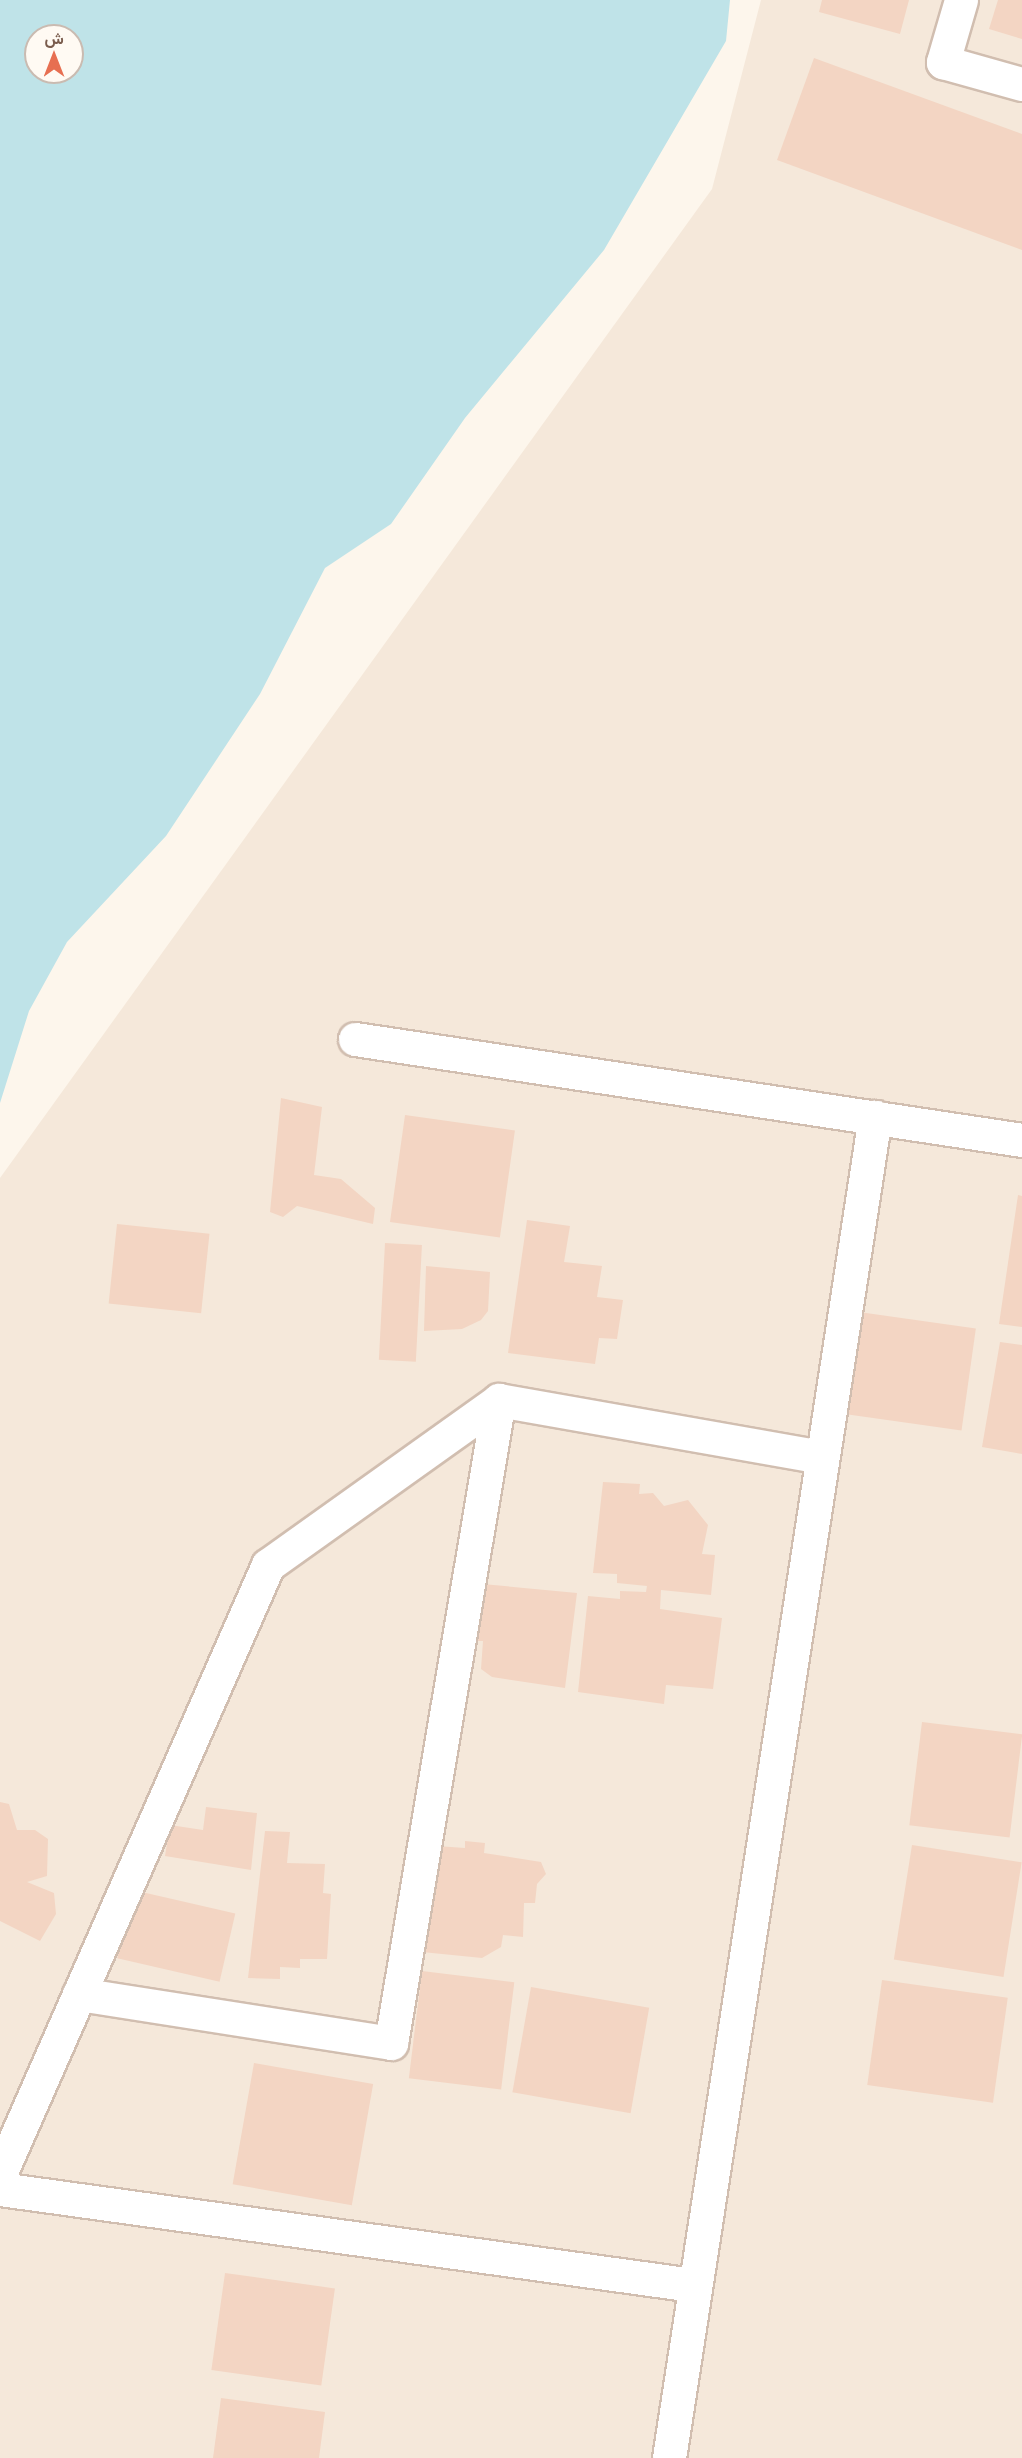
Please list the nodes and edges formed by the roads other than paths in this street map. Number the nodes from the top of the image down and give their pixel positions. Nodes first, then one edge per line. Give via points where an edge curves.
1 (961, 0) edge
2 (1022, 84) edge
3 (355, 1039) dead end
4 (875, 1117) junction
5 (1022, 1140) edge
6 (499, 1400) junction
7 (821, 1456) junction
8 (79, 1994) junction
9 (0, 2174) edge
10 (0, 2189) edge
11 (693, 2285) junction
12 (669, 2458) edge

1 - 2 street via 943,62
3 - 4 street
4 - 5 street
4 - 7 street
6 - 7 street
6 - 8 street via 268,1565
6 - 8 street via 391,2043
7 - 11 street
8 - 9 street
10 - 11 street
11 - 12 street

